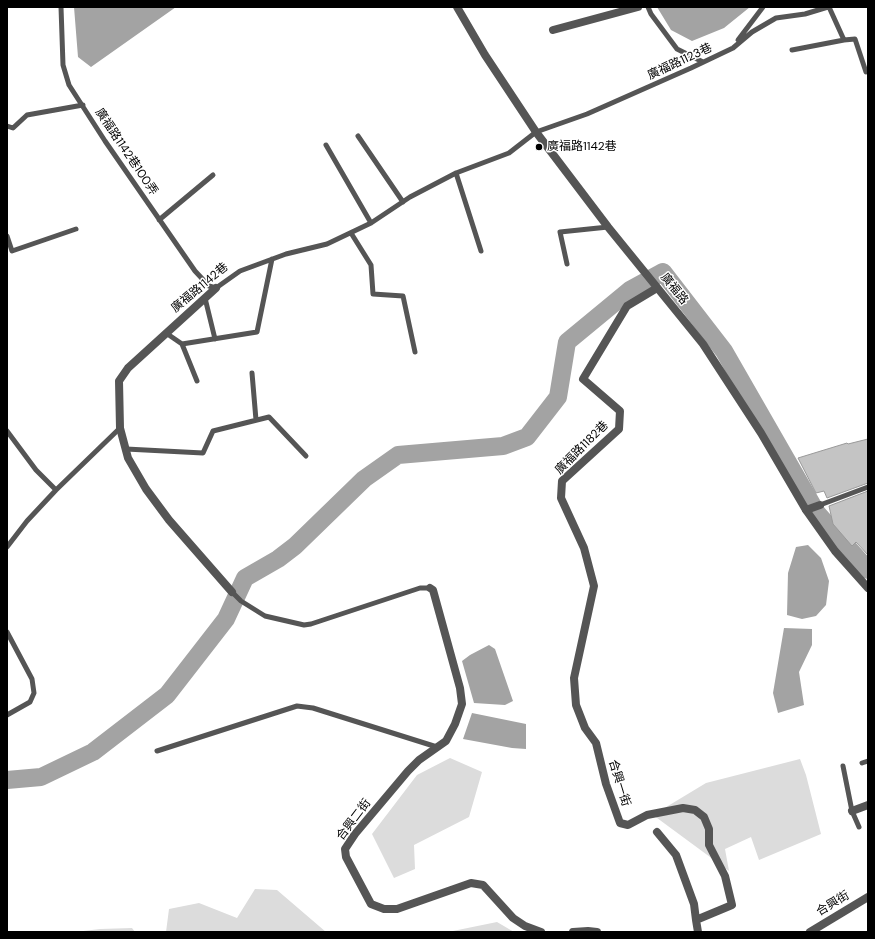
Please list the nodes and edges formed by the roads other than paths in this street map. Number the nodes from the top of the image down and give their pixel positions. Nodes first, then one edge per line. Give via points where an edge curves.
1 (60, 7) edge
2 (457, 7) edge
3 (638, 7) edge
4 (648, 7) edge
5 (763, 7) edge
6 (829, 7) edge
7 (553, 30) dead end
8 (844, 40) junction
9 (733, 48) junction
10 (792, 50) dead end
11 (703, 62) junction
12 (866, 72) dead end
13 (83, 105) junction
14 (7, 126) edge
15 (536, 132) junction
16 (358, 136) dead end
17 (326, 146) dead end
18 (456, 173) junction
19 (213, 175) dead end
20 (402, 202) junction
21 (159, 220) junction
22 (371, 223) junction
23 (608, 228) junction
24 (76, 229) dead end
25 (351, 233) junction
26 (7, 236) edge
27 (481, 251) dead end
28 (272, 259) junction
29 (567, 264) dead end
30 (657, 287) junction
31 (216, 288) junction
32 (205, 298) junction
33 (166, 333) junction
34 (215, 339) junction
35 (182, 344) junction
36 (416, 352) dead end
37 (252, 373) dead end
38 (197, 381) dead end
39 (256, 420) junction
40 (120, 428) junction
41 (7, 431) edge
42 (126, 450) junction
43 (306, 456) dead end
44 (868, 487) edge
45 (56, 490) junction
46 (820, 505) joint
47 (807, 510) junction
48 (7, 547) edge
49 (584, 548) joint
50 (430, 588) joint
51 (868, 588) edge
52 (232, 592) joint
53 (7, 632) edge
54 (7, 715) edge
55 (437, 747) junction
56 (157, 751) dead end
57 (843, 766) dead end
58 (868, 805) edge
59 (852, 811) junction
60 (859, 827) dead end
61 (657, 832) dead end
62 (868, 898) edge
63 (696, 920) junction
64 (541, 932) edge
65 (573, 932) edge
66 (597, 932) edge
67 (698, 932) edge
68 (810, 932) edge

1 - 13 lane, 廣福路1142巷100弄 via 63,65 69,85
2 - 15 street, 廣福路
3 - 7 street
4 - 11 lane via 677,49
5 - 9 lane
6 - 8 lane
6 - 9 lane, 廣福路1123巷 via 776,18 752,32
8 - 10 lane
8 - 12 lane via 855,39
9 - 11 lane, 廣福路1123巷
11 - 15 lane, 廣福路1123巷 via 587,114
13 - 14 lane via 27,115 13,128
13 - 21 lane, 廣福路1142巷100弄
15 - 18 lane, 廣福路1142巷 via 509,153
15 - 23 street, 廣福路
16 - 20 lane
17 - 22 lane
18 - 20 lane, 廣福路1142巷
18 - 27 lane
19 - 21 lane
20 - 22 lane, 廣福路1142巷
21 - 31 lane, 廣福路1142巷100弄 via 195,271 209,286
22 - 25 lane, 廣福路1142巷
23 - 29 lane via 560,232
23 - 30 street, 廣福路
24 - 26 lane via 12,251
25 - 28 lane, 廣福路1142巷 via 327,244
25 - 36 lane via 371,265 373,294 403,296
28 - 31 lane, 廣福路1142巷 via 240,271
28 - 34 lane via 257,332
30 - 47 street, 廣福路 via 703,344
30 - 49 street, 廣福路1182巷 via 627,306 583,379 620,411 619,429 562,481 561,498
31 - 32 street, 廣福路1142巷
32 - 33 street, 廣福路1142巷
32 - 34 lane
33 - 35 lane
33 - 40 street, 廣福路1142巷 via 128,368 119,381
34 - 35 lane
35 - 38 lane
37 - 39 lane
39 - 42 lane via 213,431 203,454
39 - 43 lane via 269,417
40 - 42 street, 廣福路1142巷
40 - 45 lane
41 - 45 lane via 36,470
42 - 52 street, 廣福路1142巷 via 146,489 169,520
44 - 46 lane
45 - 48 lane
46 - 47 street
47 - 51 street, 廣福路 via 835,551
49 - 63 street, 合興一街 via 594,586 574,678 576,705 585,728 596,743 606,784 620,823 628,826 647,815 683,808 695,810 704,817 709,845 725,876 732,905
50 - 52 lane via 420,588 304,625 265,616
50 - 55 street, 合興二街 via 433,590 460,688 462,704 446,741
53 - 54 lane via 32,679 34,693 30,702
55 - 56 lane via 313,708 297,706
55 - 64 street, 合興二街 via 408,771 345,849 346,857 371,904 384,909 397,909 471,883 483,885 513,918
57 - 59 lane
58 - 59 street
59 - 60 lane
61 - 63 street via 676,855 694,904
62 - 68 street, 合興街
63 - 67 street
65 - 66 street

